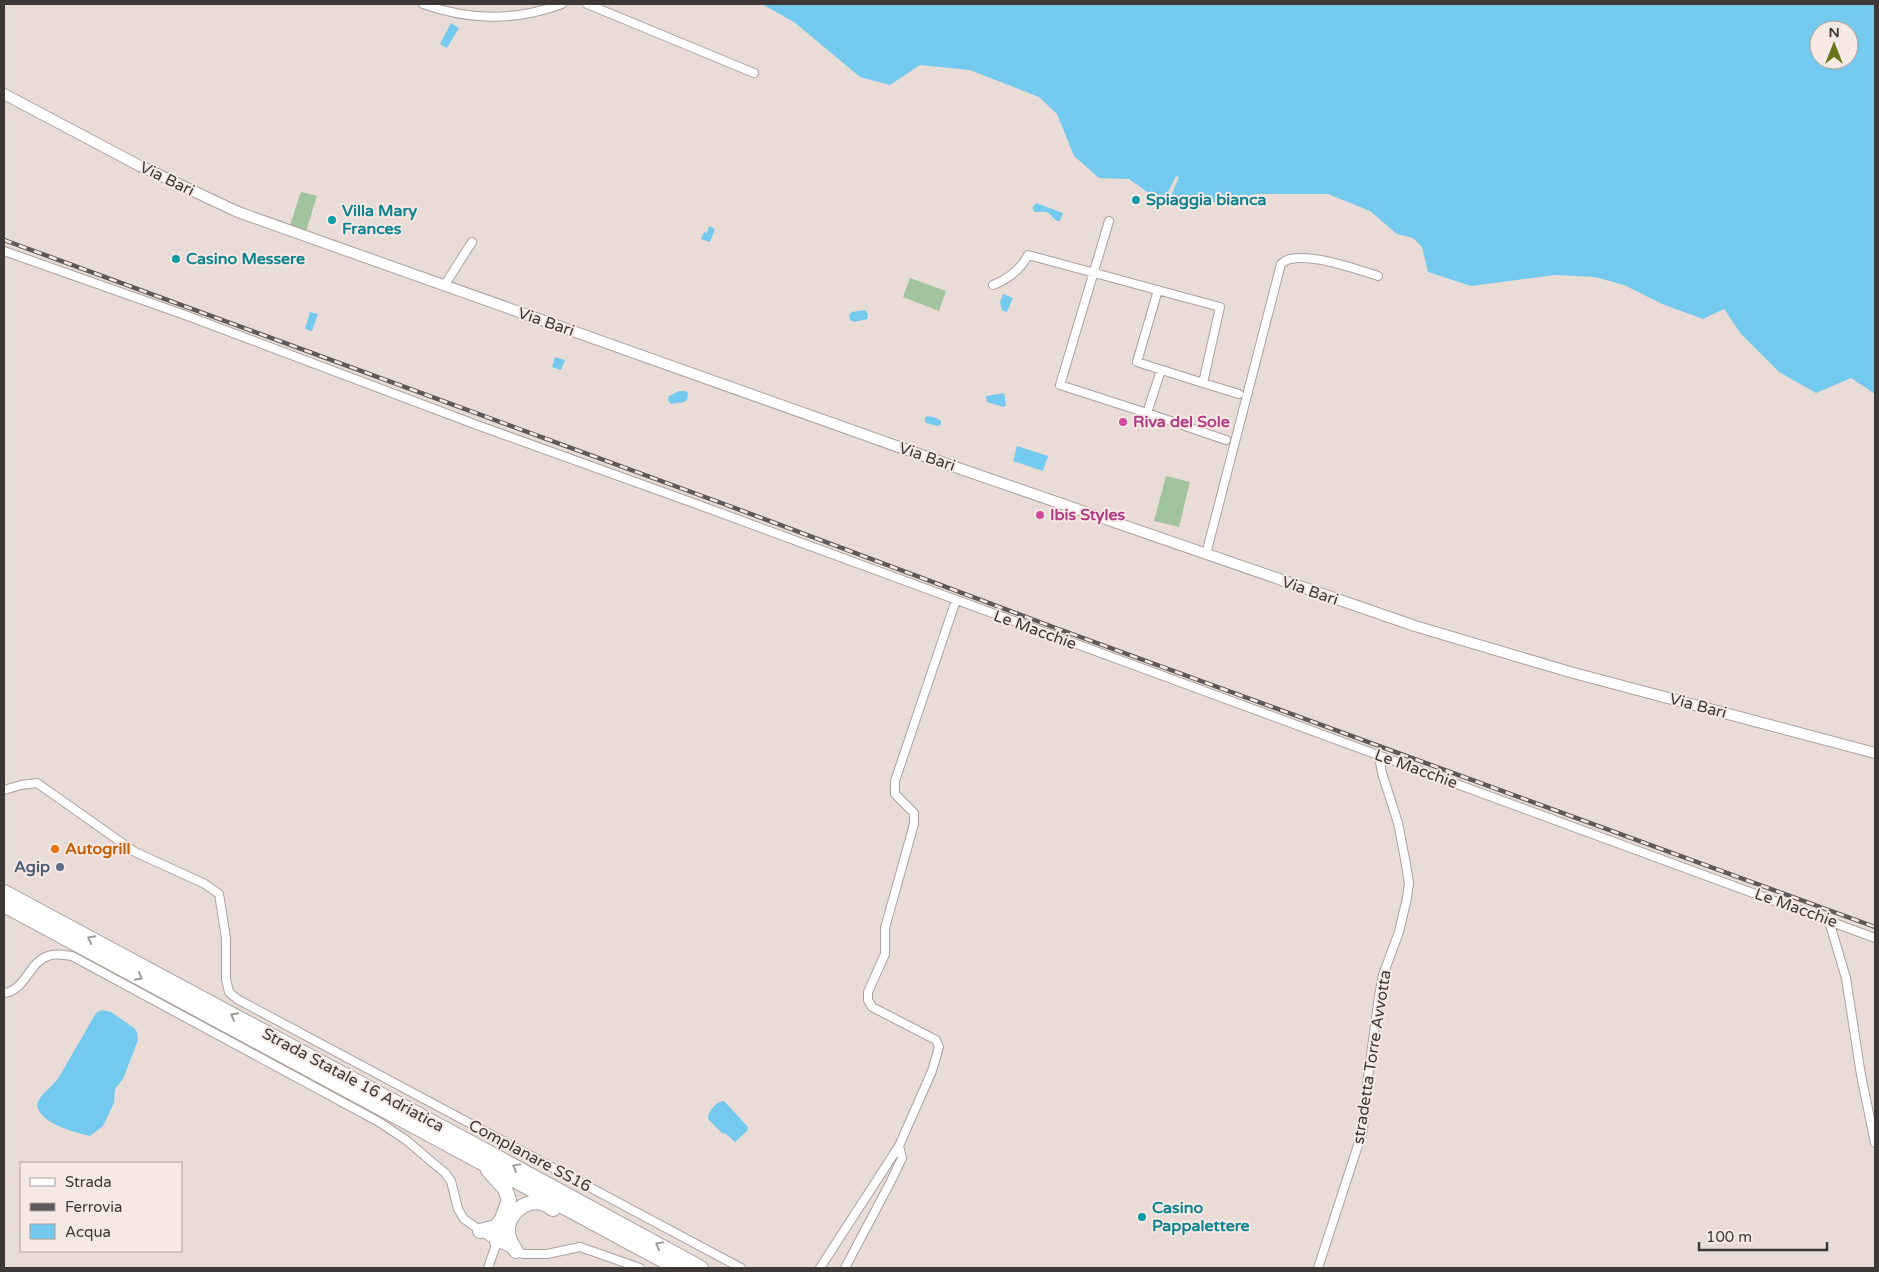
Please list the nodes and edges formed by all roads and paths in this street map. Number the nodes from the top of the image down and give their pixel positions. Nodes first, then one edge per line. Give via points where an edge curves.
1 (424, 4) edge
2 (562, 4) edge
3 (587, 4) edge
4 (754, 73) dead end
5 (4, 94) edge
6 (1109, 221) dead end
7 (472, 242) dead end
8 (4, 251) edge
9 (1093, 273) junction
10 (1378, 276) dead end
11 (993, 285) dead end
12 (444, 286) junction
13 (1158, 290) junction
14 (1161, 370) junction
15 (1203, 383) junction
16 (1239, 394) dead end
17 (1148, 412) junction
18 (1226, 440) dead end
19 (1206, 554) junction
20 (956, 600) junction
21 (1875, 753) edge
22 (1379, 756) junction
23 (4, 790) edge
24 (4, 892) edge
25 (4, 905) edge
26 (1829, 921) junction
27 (1875, 938) edge
28 (4, 993) edge
29 (1875, 1143) edge
30 (899, 1146) junction
31 (478, 1161) junction
32 (580, 1216) junction
33 (480, 1231) joint
34 (500, 1234) junction
35 (516, 1251) joint
36 (488, 1268) edge
37 (640, 1268) edge
38 (677, 1268) edge
39 (701, 1268) edge
40 (741, 1268) edge
41 (820, 1268) edge
42 (845, 1268) edge
43 (1318, 1268) edge

1 - 2 street via 468,16 512,16
3 - 4 street
5 - 12 main road, Via Bari via 138,165 238,212
6 - 9 street
7 - 12 street
8 - 20 street, Le Macchie
9 - 11 street via 1028,255 1023,266
9 - 13 street
9 - 17 street via 1060,385
10 - 19 street via 1329,262 1298,258 1281,264
12 - 19 main road, Via Bari
13 - 14 street via 1137,362
13 - 15 street via 1220,307
14 - 15 street
14 - 17 street
15 - 16 street
17 - 18 street
19 - 21 main road, Via Bari via 1492,650
20 - 22 street, Le Macchie
20 - 30 street via 895,781 895,794 914,813 914,824 885,928 885,954 868,992 872,1007 936,1040 939,1047 932,1071
22 - 26 street, Le Macchie
22 - 43 street, stradetta Torre Avvotta via 1398,823 1409,883 1408,898 1380,989 1363,1130
23 - 40 street, Complanare SS16 via 37,783 136,852 205,884 219,894 225,929 226,979 229,992 237,999
39 -> 24 highway, Strada Statale 16 Adriatica
25 -> 31 highway, Strada Statale 16 Adriatica
26 - 27 street, Le Macchie
26 - 29 street via 1846,978
28 - 33 street via 16,988 38,961 59,954 72,956 379,1122 406,1140 445,1173 464,1220
30 - 41 street
30 - 42 street via 902,1158
31 - 32 highway, Strada Statale 16 Adriatica
31 - 34 highway via 505,1189 509,1200
32 - 34 highway via 564,1215 542,1203 528,1204 516,1211
32 - 38 highway, Strada Statale 16 Adriatica
33 - 34 highway
34 - 35 highway
34 - 36 street
35 - 37 street via 547,1254 580,1248

